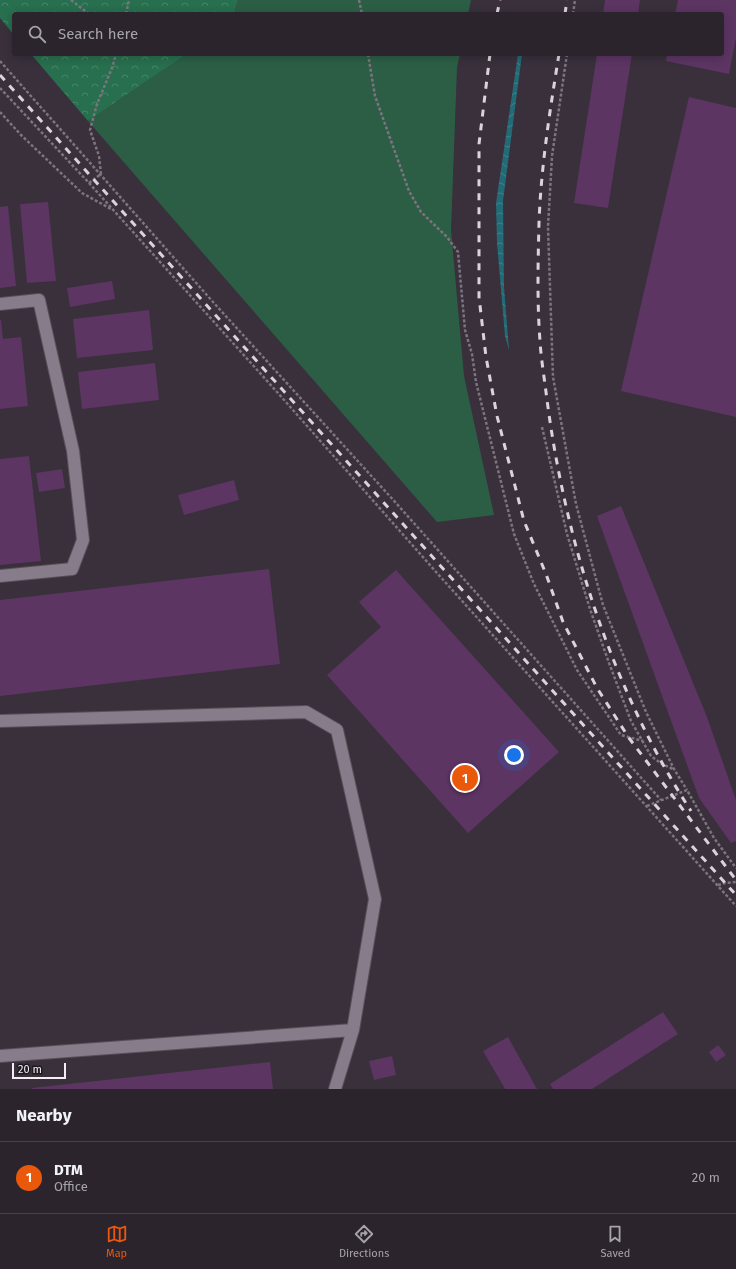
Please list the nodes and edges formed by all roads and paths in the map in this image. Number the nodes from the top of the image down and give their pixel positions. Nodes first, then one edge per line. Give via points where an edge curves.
1 (71, 0) edge
2 (129, 0) edge
3 (359, 0) edge
4 (575, 0) edge
5 (86, 12) edge
6 (126, 12) edge
7 (362, 12) edge
8 (573, 12) edge
9 (115, 56) edge
10 (368, 56) edge
11 (567, 56) edge
12 (0, 60) edge
13 (0, 88) edge
14 (0, 112) edge
15 (100, 174) junction
16 (89, 184) junction
17 (113, 210) junction
18 (0, 304) edge
19 (542, 427) dead end
20 (0, 576) edge
21 (0, 721) edge
22 (643, 741) junction
23 (674, 769) junction
24 (687, 790) junction
25 (661, 800) junction
26 (646, 806) junction
27 (736, 868) edge
28 (736, 882) edge
29 (718, 885) junction
30 (736, 906) edge
31 (353, 1030) junction
32 (0, 1056) edge
33 (335, 1089) edge

1 - 5 path
2 - 6 path
3 - 7 path
4 - 8 path
9 - 15 path via 90,130 99,156
10 - 22 path via 375,96 409,191 421,212 447,237 458,252 465,330 476,382 514,534 534,584 577,670 621,735
11 - 23 path via 552,156 548,227 553,376 576,504 603,605 646,712
12 - 15 path
13 - 16 path
14 - 17 path via 82,193
15 - 16 path
15 - 25 path
16 - 17 path
17 - 26 path
18 - 20 lane via 39,300 69,430 83,540 72,569
19 - 22 path via 567,534 590,609 631,721
21 - 31 lane via 306,712 336,730 375,899
22 - 23 path via 651,756
23 - 24 path
24 - 25 path
24 - 27 path via 714,838
25 - 26 path
26 - 29 path
28 - 29 path
29 - 30 path
31 - 32 lane
31 - 33 lane

